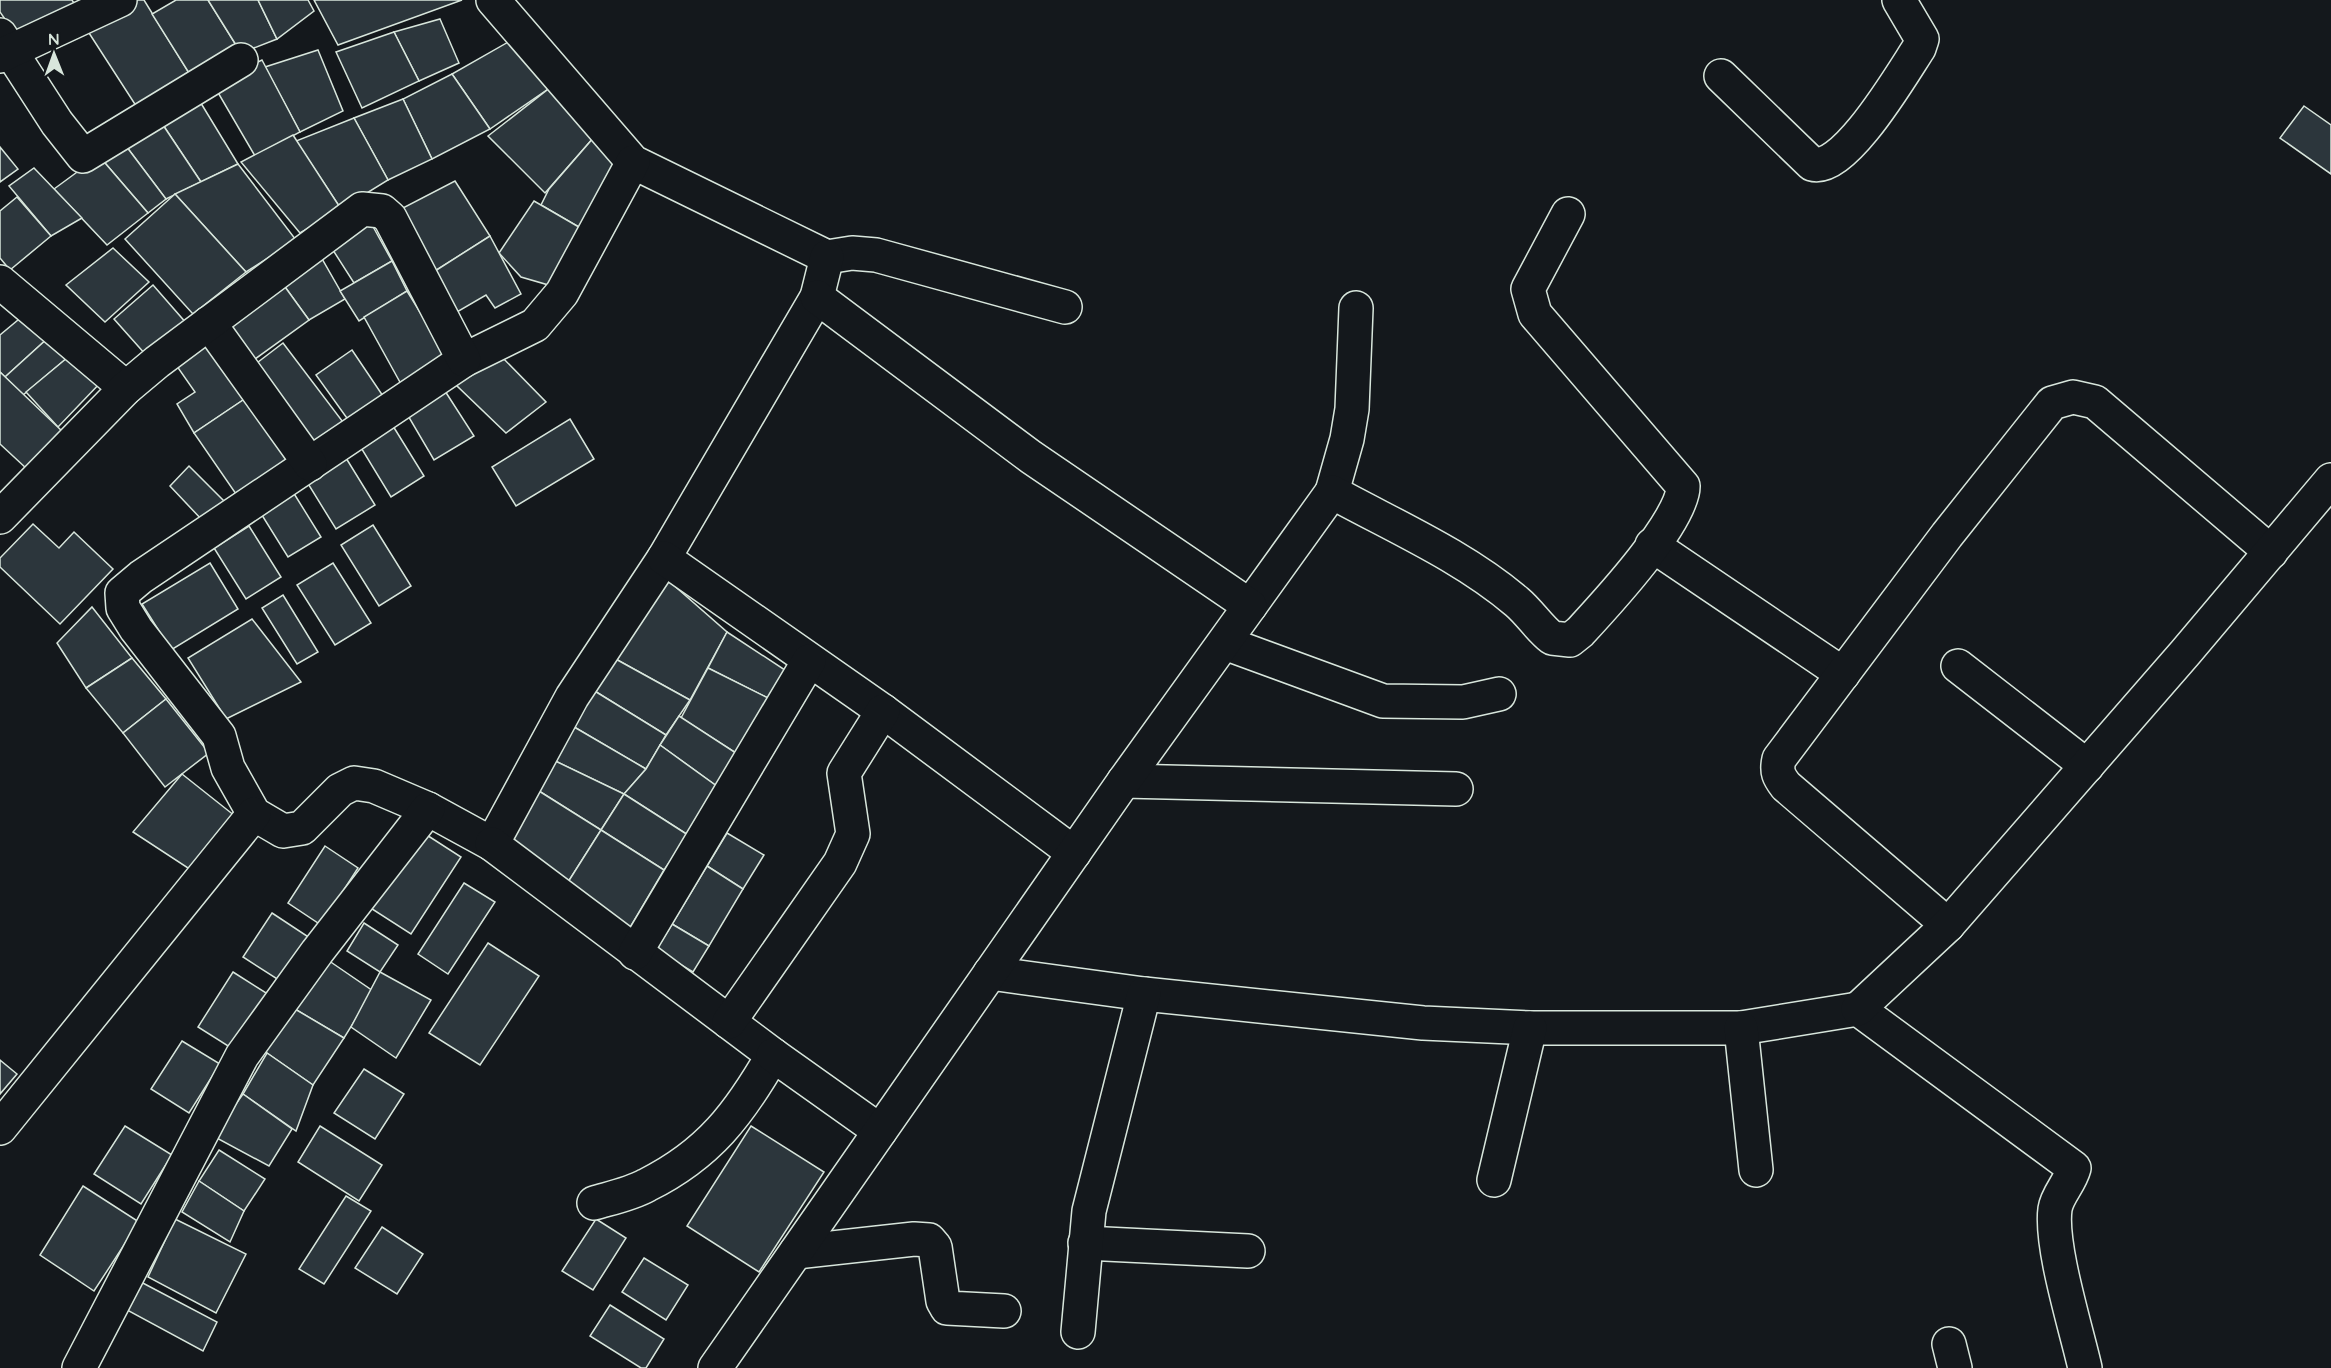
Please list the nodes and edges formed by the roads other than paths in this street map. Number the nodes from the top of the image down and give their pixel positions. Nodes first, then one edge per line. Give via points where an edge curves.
1 (120, 0) edge
2 (493, 0) edge
3 (1899, 0) edge
4 (3, 47) edge
5 (241, 60) dead end
6 (1721, 76) dead end
7 (633, 162) junction
8 (1568, 214) dead end
9 (827, 257) junction
10 (0, 282) edge
11 (817, 297) junction
12 (1065, 307) dead end
13 (1356, 308) dead end
14 (209, 323) junction
15 (464, 360) junction
16 (126, 388) junction
17 (310, 464) junction
18 (2331, 480) edge
19 (1332, 492) junction
20 (0, 517) edge
21 (1652, 545) junction
22 (2271, 552) junction
23 (664, 558) junction
24 (1250, 606) junction
25 (1225, 643) junction
26 (808, 661) junction
27 (1958, 666) dead end
28 (1843, 674) junction
29 (1499, 694) dead end
30 (883, 711) junction
31 (2087, 766) junction
32 (1124, 781) junction
33 (1456, 789) dead end
34 (428, 809) junction
35 (254, 814) junction
36 (492, 844) junction
37 (1074, 853) junction
38 (1948, 925) junction
39 (635, 953) junction
40 (990, 973) junction
41 (1144, 994) junction
42 (1858, 1009) junction
43 (729, 1023) junction
44 (1530, 1028) junction
45 (1741, 1028) junction
46 (774, 1055) junction
47 (0, 1128) edge
48 (880, 1131) junction
49 (1756, 1170) dead end
50 (1494, 1180) dead end
51 (594, 1203) dead end
52 (1085, 1243) junction
53 (1248, 1251) dead end
54 (796, 1252) junction
55 (1004, 1311) dead end
56 (1078, 1332) dead end
57 (79, 1368) edge
58 (715, 1368) edge
59 (2085, 1368) edge

1 - 4 street
2 - 7 street
3 - 6 street via 1922,39 1919,48 1854,142 1826,163 1812,164
4 - 5 street via 83,156
7 - 9 street
7 - 15 street via 562,293 549,309 535,325
8 - 21 street via 1528,289 1530,300 1535,314 1683,486 1681,501
9 - 11 street
9 - 12 street via 852,252 876,255
10 - 16 street
11 - 23 street
11 - 24 street via 1031,457
13 - 19 street via 1352,409
14 - 15 street via 362,209 382,211 390,218
14 - 16 street
14 - 17 street
15 - 17 street
16 - 20 street
17 - 35 street via 141,577 127,588 121,600 136,629 219,736 228,768
18 - 22 street
19 - 21 street via 1490,582 1518,603 1544,632 1562,641 1570,640 1588,623 1634,573
19 - 24 street
21 - 28 street
22 - 28 street via 2095,402 2073,397 2052,403
22 - 31 street
23 - 26 street
23 - 36 street via 572,696
24 - 25 street
25 - 29 street via 1383,701 1463,702
25 - 32 street
26 - 30 street
26 - 39 street
27 - 31 street
28 - 38 street via 1779,759 1779,777
30 - 37 street
30 - 43 street via 844,773 851,843
31 - 38 street
32 - 33 street
32 - 37 street
34 - 35 street via 374,786 354,783 340,790 302,828 283,831
34 - 36 street
34 - 57 street via 242,1056
35 - 47 street
36 - 39 street
37 - 40 street
38 - 42 street
39 - 43 street
40 - 41 street
40 - 48 street
41 - 44 street via 1423,1023
41 - 52 street via 1089,1211
42 - 45 street
42 - 59 street via 2074,1168 2055,1206 2054,1232
43 - 46 street
44 - 45 street
44 - 50 street
45 - 49 street
46 - 48 street
46 - 51 street via 721,1134 688,1161 645,1186
48 - 54 street
52 - 53 street
52 - 56 street
54 - 55 street via 929,1240 935,1247 947,1308
54 - 58 street

